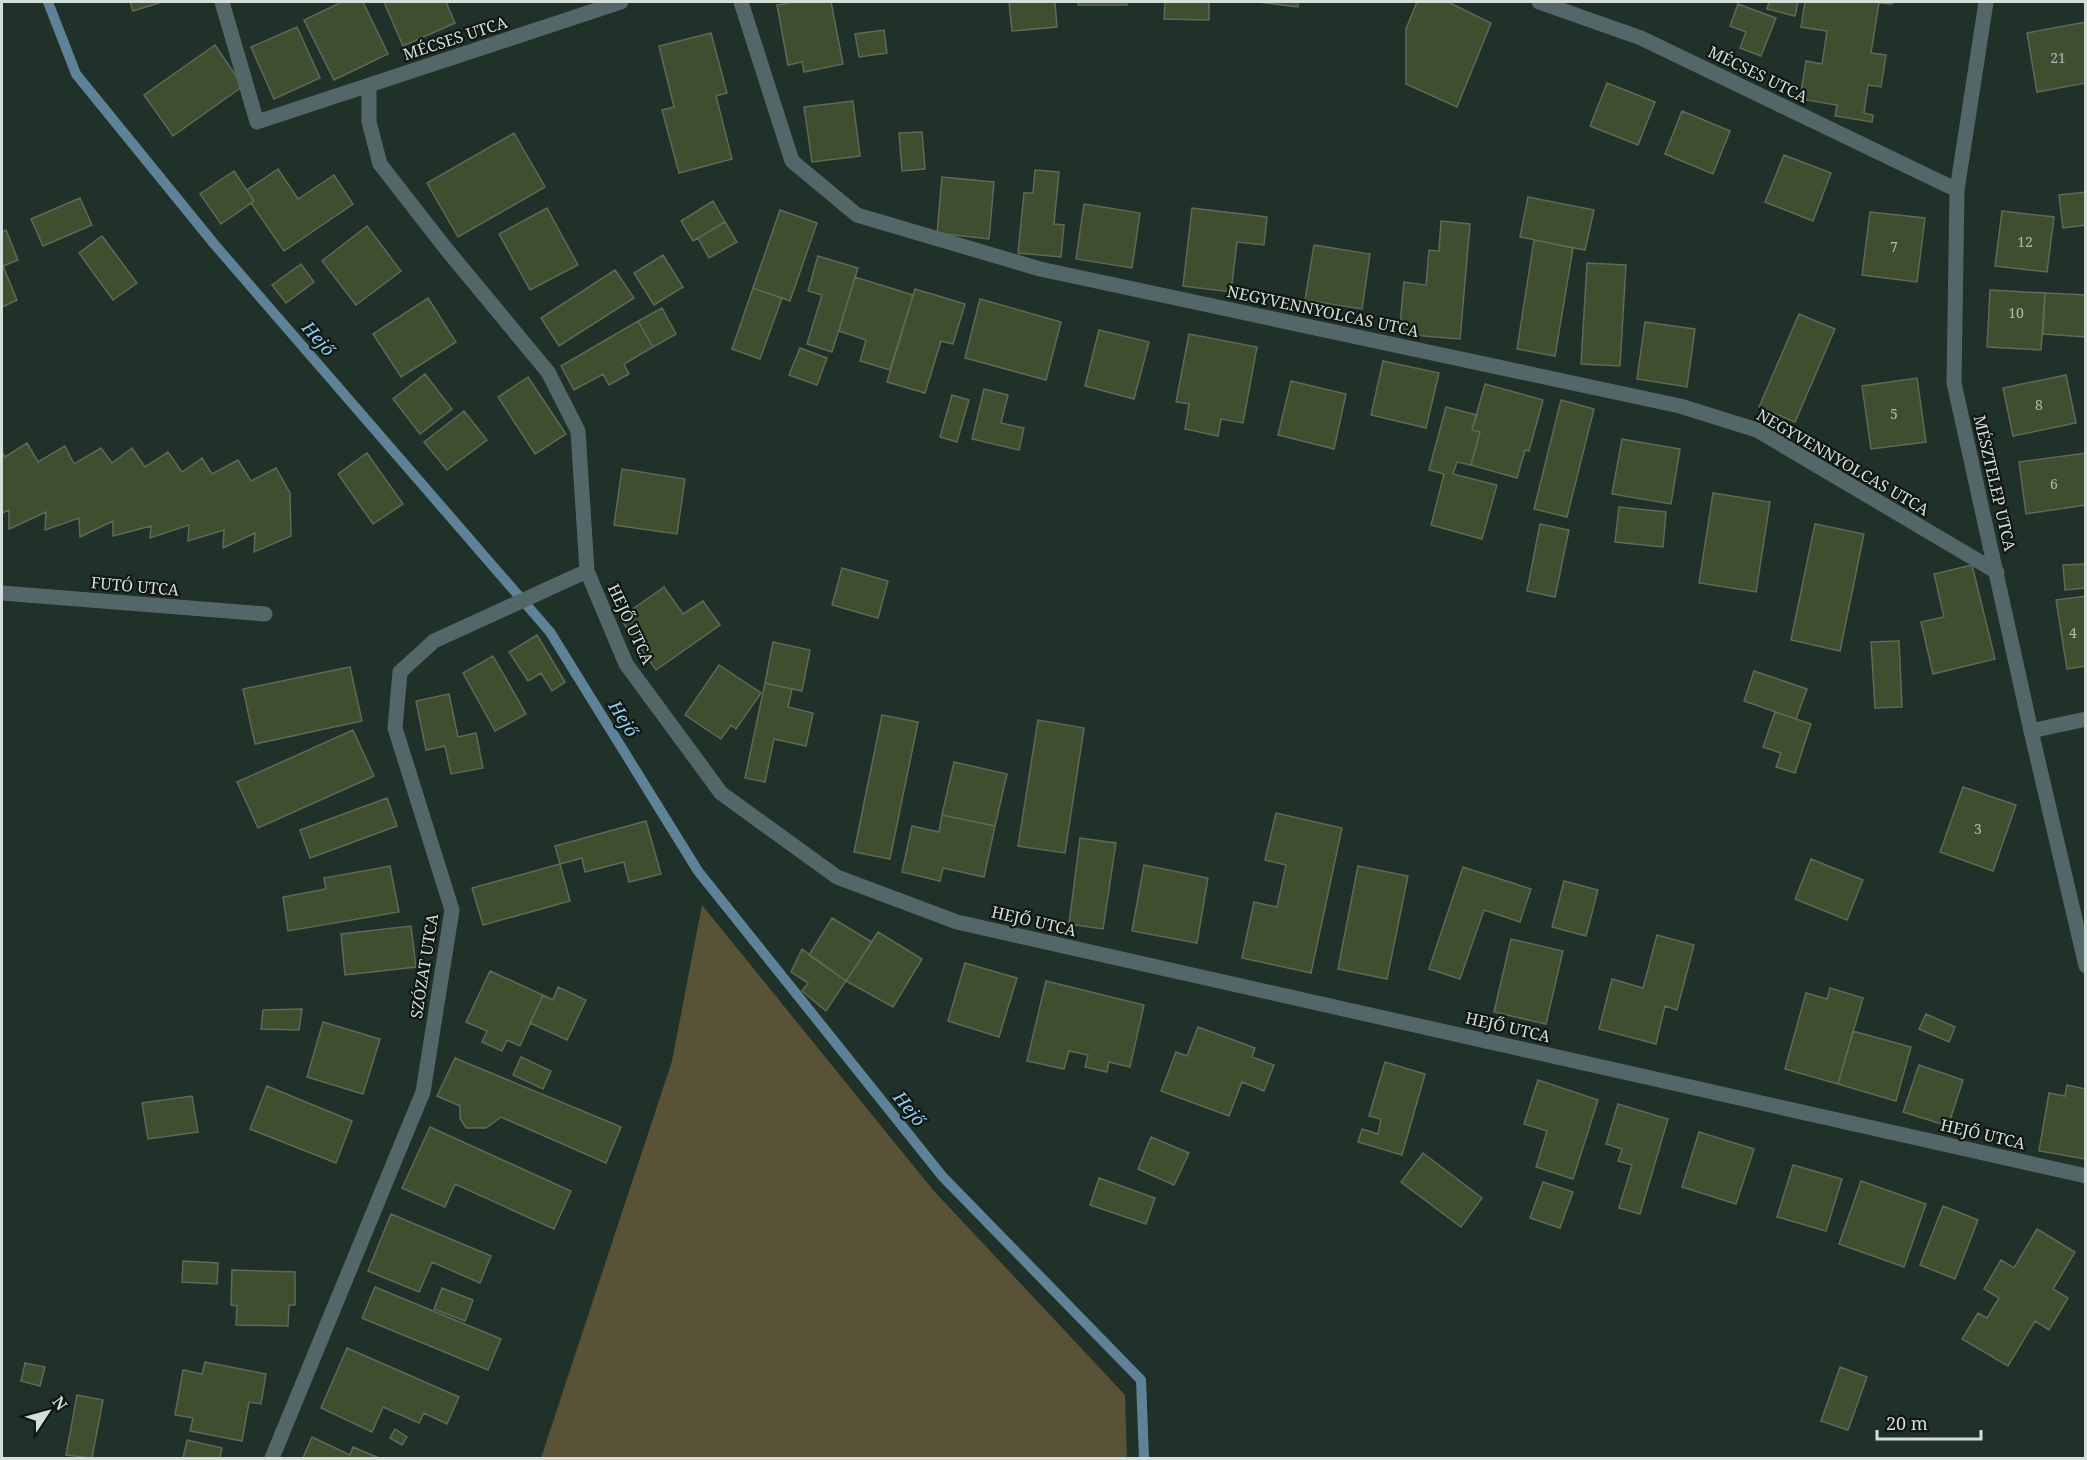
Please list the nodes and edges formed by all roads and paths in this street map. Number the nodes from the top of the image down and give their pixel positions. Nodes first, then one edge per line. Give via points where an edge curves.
1 (222, 2) edge
2 (621, 2) edge
3 (741, 2) edge
4 (1539, 2) edge
5 (1986, 2) edge
6 (369, 85) junction
7 (1957, 190) junction
8 (587, 571) junction
9 (1997, 572) junction
10 (2, 593) edge
11 (265, 614) dead end
12 (2085, 719) edge
13 (2031, 731) junction
14 (2085, 966) edge
15 (2085, 1176) edge
16 (272, 1458) edge

1 - 6 street, MÉCSES UTCA via 257,122
2 - 6 street, MÉCSES UTCA
3 - 9 street, NEGYVENNYOLCAS UTCA via 792,161 857,215 1040,269 1680,406 1757,430
4 - 7 street, MÉCSES UTCA via 1641,38
5 - 7 street, MÉSZTELEP UTCA
6 - 8 street, HEJŐ UTCA via 369,122 380,164 548,372 578,431
7 - 9 street, MÉSZTELEP UTCA via 1954,383
8 - 15 street, HEJŐ UTCA via 626,664 721,793 837,877 957,922
8 - 16 street, SZÓZAT UTCA via 434,641 400,672 394,728 452,910 423,1092
9 - 13 street, MÉSZTELEP UTCA
10 - 11 street, FUTÓ UTCA
12 - 13 street
13 - 14 street, MÉSZTELEP UTCA

